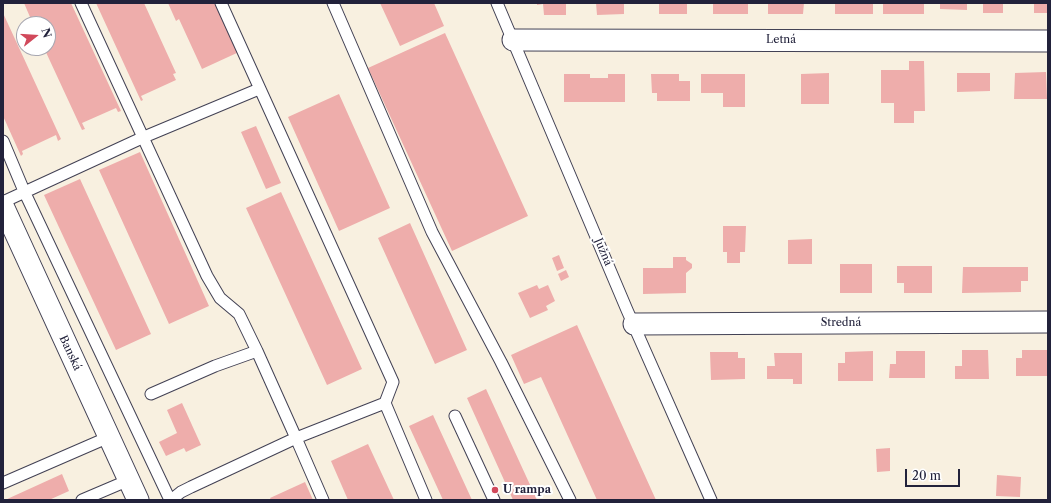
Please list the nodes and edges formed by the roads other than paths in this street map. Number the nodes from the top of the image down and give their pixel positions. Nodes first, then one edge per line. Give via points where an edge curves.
1 (81, 3) edge
2 (221, 3) edge
3 (333, 3) edge
4 (497, 3) edge
5 (513, 40) junction
6 (1048, 41) edge
7 (259, 89) junction
8 (144, 138) junction
9 (3, 141) edge
10 (24, 191) junction
11 (3, 202) edge
12 (3, 206) edge
13 (1048, 322) edge
14 (634, 324) junction
15 (257, 351) junction
16 (151, 394) dead end
17 (385, 403) junction
18 (455, 416) dead end
19 (109, 437) junction
20 (296, 438) junction
21 (129, 480) junction
22 (3, 483) edge
23 (82, 500) edge
24 (138, 500) edge
25 (170, 500) edge
26 (323, 500) edge
27 (426, 500) edge
28 (494, 500) edge
29 (570, 500) edge
30 (711, 500) edge

1 - 8 lane
2 - 7 lane
3 - 29 lane via 432,232
4 - 5 lane, Južná
5 - 6 street, Letná
5 - 14 lane, Južná
7 - 8 lane
7 - 17 lane via 393,382
8 - 10 lane
8 - 15 lane via 207,276 220,298 239,314
9 - 10 lane
10 - 11 lane
10 - 25 lane
12 - 19 street, Banská
13 - 14 street, Stredná
14 - 30 lane, Južná
15 - 16 lane
15 - 20 lane
17 - 20 lane
17 - 27 lane
18 - 28 lane
19 - 21 street, Banská
19 - 22 lane
20 - 25 lane via 191,487
20 - 26 lane
21 - 23 lane
21 - 24 street, Banská

